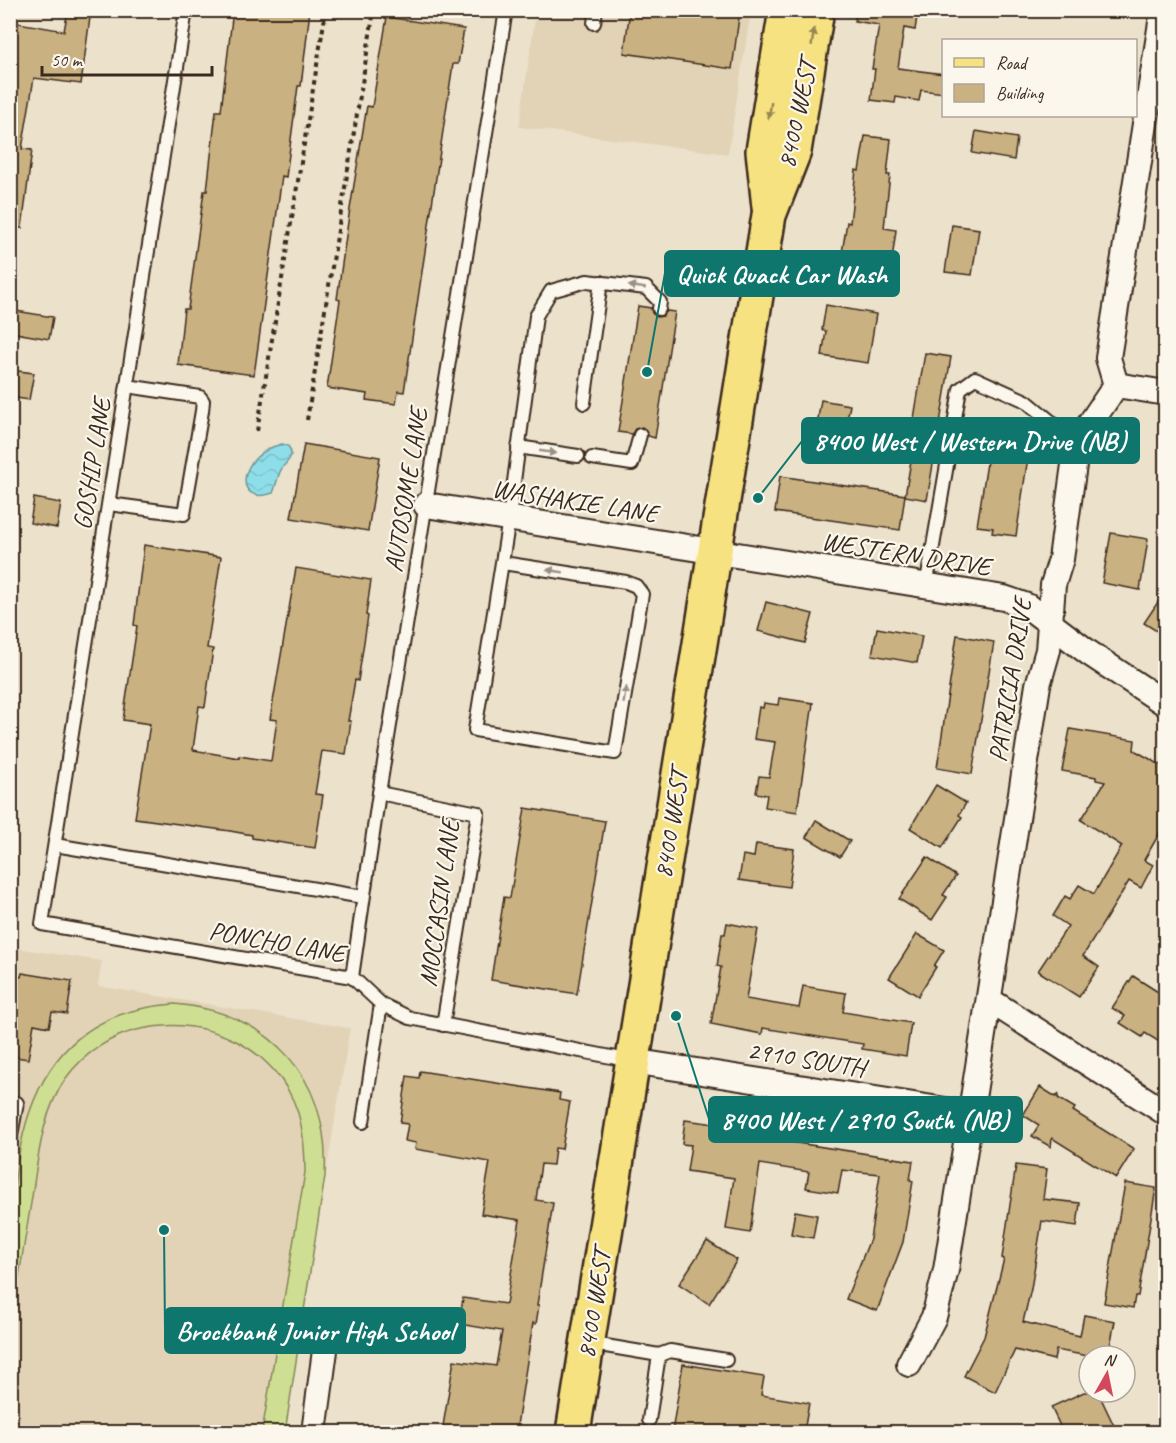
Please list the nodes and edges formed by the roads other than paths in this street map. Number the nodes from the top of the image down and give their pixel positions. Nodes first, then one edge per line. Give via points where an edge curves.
1 (186, 10) edge
2 (506, 10) edge
3 (786, 10) edge
4 (817, 10) edge
5 (1163, 10) edge
6 (769, 215) junction
7 (601, 282) junction
8 (659, 309) dead end
9 (1116, 385) junction
10 (127, 386) junction
11 (1166, 393) edge
12 (584, 403) dead end
13 (640, 435) dead end
14 (1077, 443) junction
15 (518, 447) junction
16 (578, 456) dead end
17 (592, 458) dead end
18 (109, 504) junction
19 (426, 505) junction
20 (509, 519) junction
21 (714, 553) junction
22 (502, 563) junction
23 (926, 586) junction
24 (1049, 621) junction
25 (1166, 704) edge
26 (379, 793) junction
27 (55, 845) junction
28 (363, 897) junction
29 (42, 924) joint
30 (352, 977) junction
31 (989, 1000) junction
32 (381, 1004) junction
33 (443, 1025) junction
34 (632, 1061) junction
35 (10, 1102) edge
36 (1166, 1113) edge
37 (971, 1114) junction
38 (363, 1122) dead end
39 (10, 1141) edge
40 (326, 1343) dead end
41 (587, 1343) junction
42 (659, 1355) junction
43 (726, 1360) dead end
44 (909, 1364) dead end
45 (649, 1420) dead end
46 (314, 1432) edge
47 (573, 1432) edge

1 - 10 lane, GOSHIP LANE
2 - 19 lane, AUTOSOME LANE
3 -> 6 main road, 8400 WEST via 763,151
6 -> 4 main road, 8400 WEST via 794,151
5 - 9 street via 1108,358
6 - 21 main road, 8400 WEST
8 -> 7 lane via 660,302 646,288
7 - 12 lane
7 - 15 lane via 587,280 551,291 536,316
9 - 11 street
9 - 14 street, PATRICIA DRIVE
10 - 18 lane, GOSHIP LANE
10 - 18 lane via 200,398 202,411 184,514
13 - 17 lane via 632,464
14 - 23 lane via 1026,401 995,385 975,378 960,388
14 - 24 street, PATRICIA DRIVE
15 -> 16 lane
15 - 20 lane
18 - 27 lane, GOSHIP LANE
19 - 20 street, WASHAKIE LANE
19 - 26 lane, AUTOSOME LANE
20 - 21 street, WASHAKIE LANE
20 - 22 lane
21 - 23 street, WESTERN DRIVE
21 - 34 main road, 8400 WEST
22 -> 22 lane via 475,730 615,753 642,594 626,582
23 - 24 street, WESTERN DRIVE via 1004,598 1027,606
24 - 25 street, WESTERN DRIVE
24 - 31 street, PATRICIA DRIVE via 1048,650 1038,685
26 - 28 lane, AUTOSOME LANE
26 - 33 lane, MOCCASIN LANE via 478,813
27 - 28 lane
27 - 29 lane, GOSHIP LANE
28 - 30 lane, AUTOSOME LANE
29 - 30 lane, PONCHO LANE
30 - 32 lane, PONCHO LANE
31 - 36 street
31 - 37 street, PATRICIA DRIVE
32 - 33 lane, PONCHO LANE via 410,1018
32 - 38 lane
33 - 34 lane, PONCHO LANE
34 - 37 street, 2910 SOUTH
34 - 41 main road, 8400 WEST
35 - 39 lane via 16,1103
37 - 44 street, PATRICIA DRIVE via 940,1299 927,1334
40 - 46 street
41 - 42 lane
41 - 47 main road, 8400 WEST
42 - 43 lane via 670,1351
42 - 45 lane

